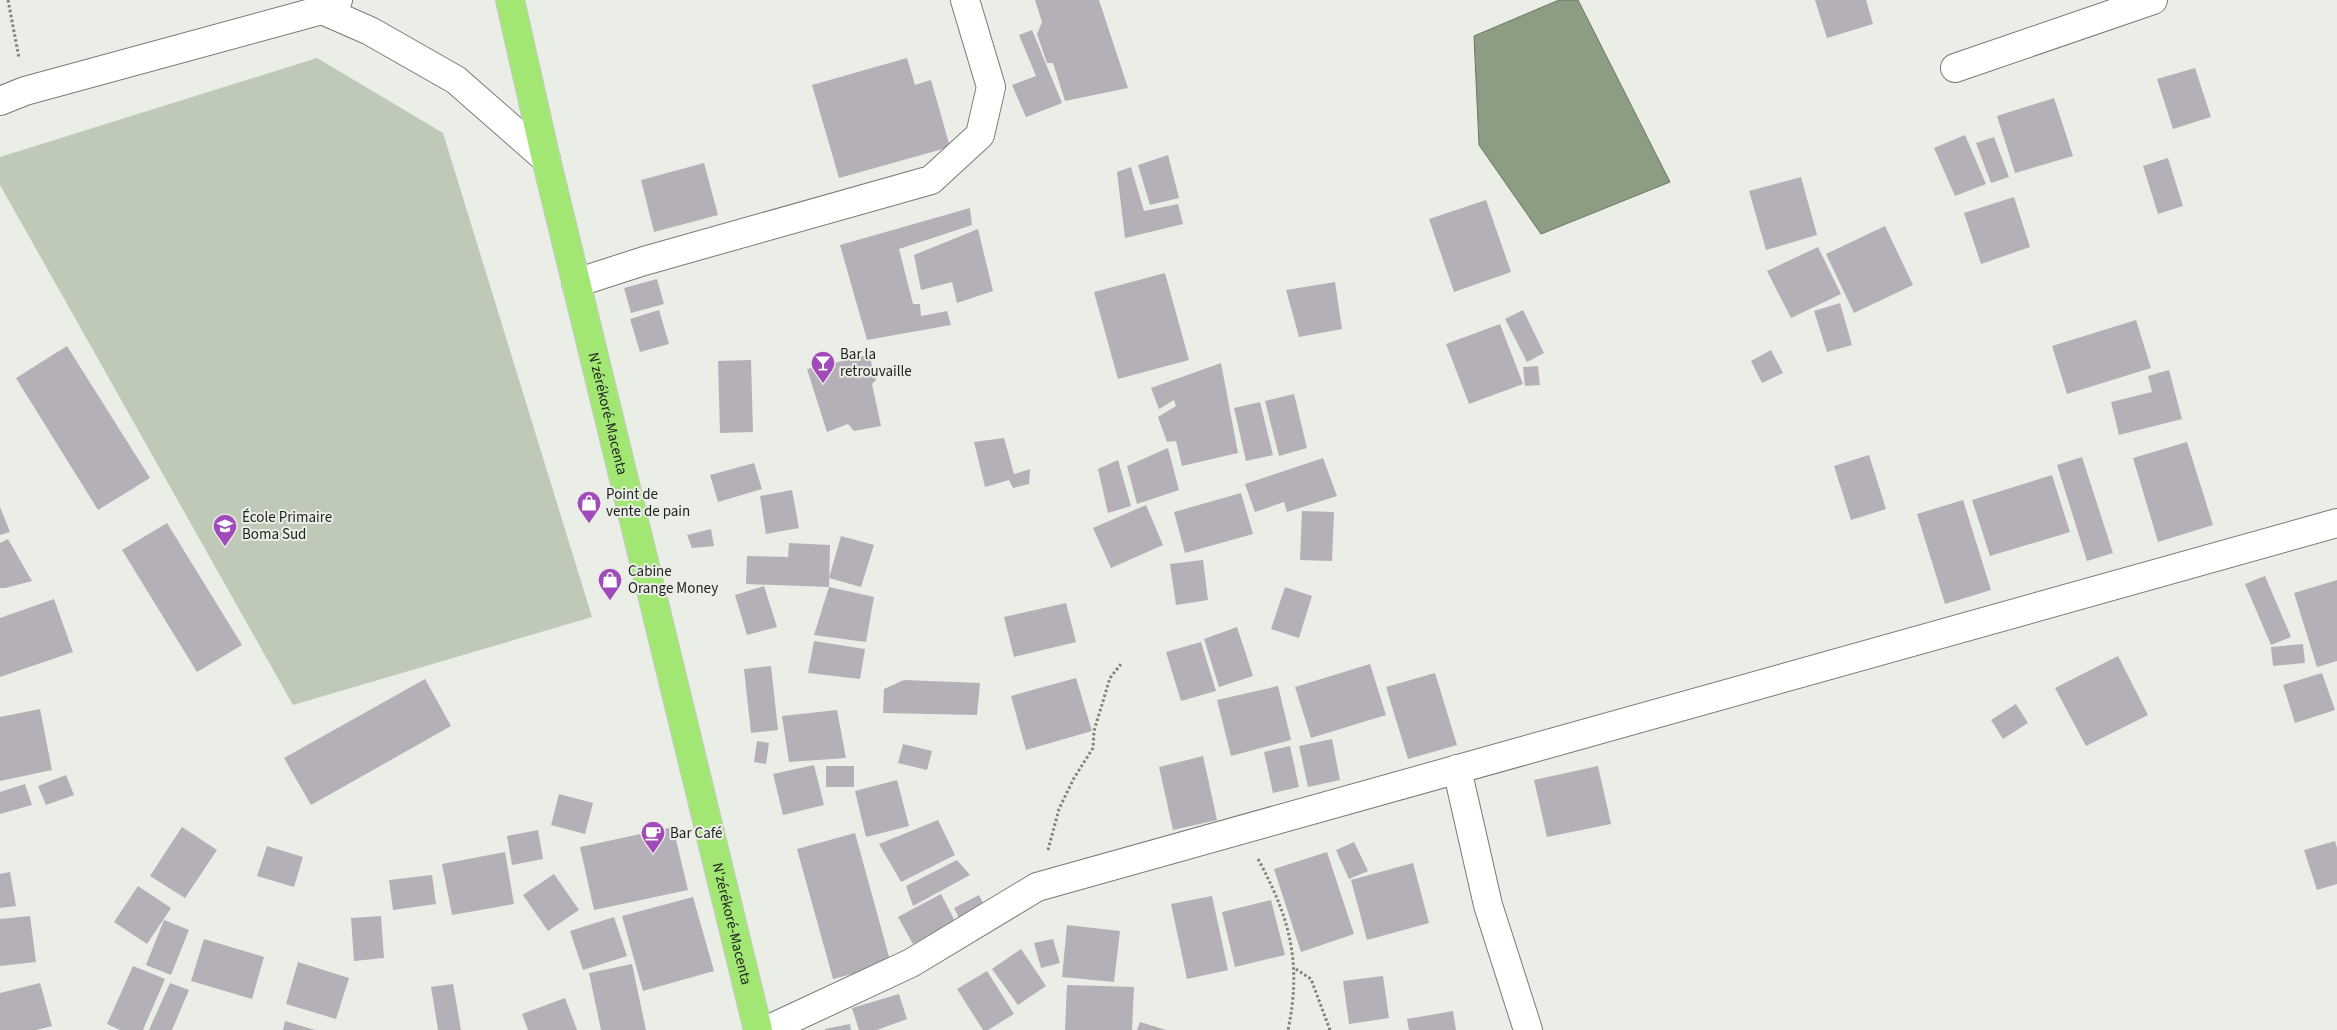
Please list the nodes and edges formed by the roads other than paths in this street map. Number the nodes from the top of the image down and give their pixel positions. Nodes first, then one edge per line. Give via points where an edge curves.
1 (510, 0) edge
2 (965, 0) edge
3 (2153, 0) edge
4 (330, 5) edge
5 (1955, 68) dead end
6 (0, 101) edge
7 (546, 159) junction
8 (576, 283) junction
9 (2337, 523) edge
10 (1457, 769) junction
11 (758, 1030) edge
12 (766, 1030) edge
13 (1528, 1030) edge

1 - 7 highway, N'zérékoré-Macenta
2 - 8 street via 991,87 980,135 930,180
3 - 5 street
4 - 6 street via 25,91
4 - 7 street via 456,80
7 - 8 highway, N'zérékoré-Macenta
8 - 11 highway, N'zérékoré-Macenta
9 - 10 street
10 - 12 street via 1037,887 911,963
10 - 13 street via 1488,905

